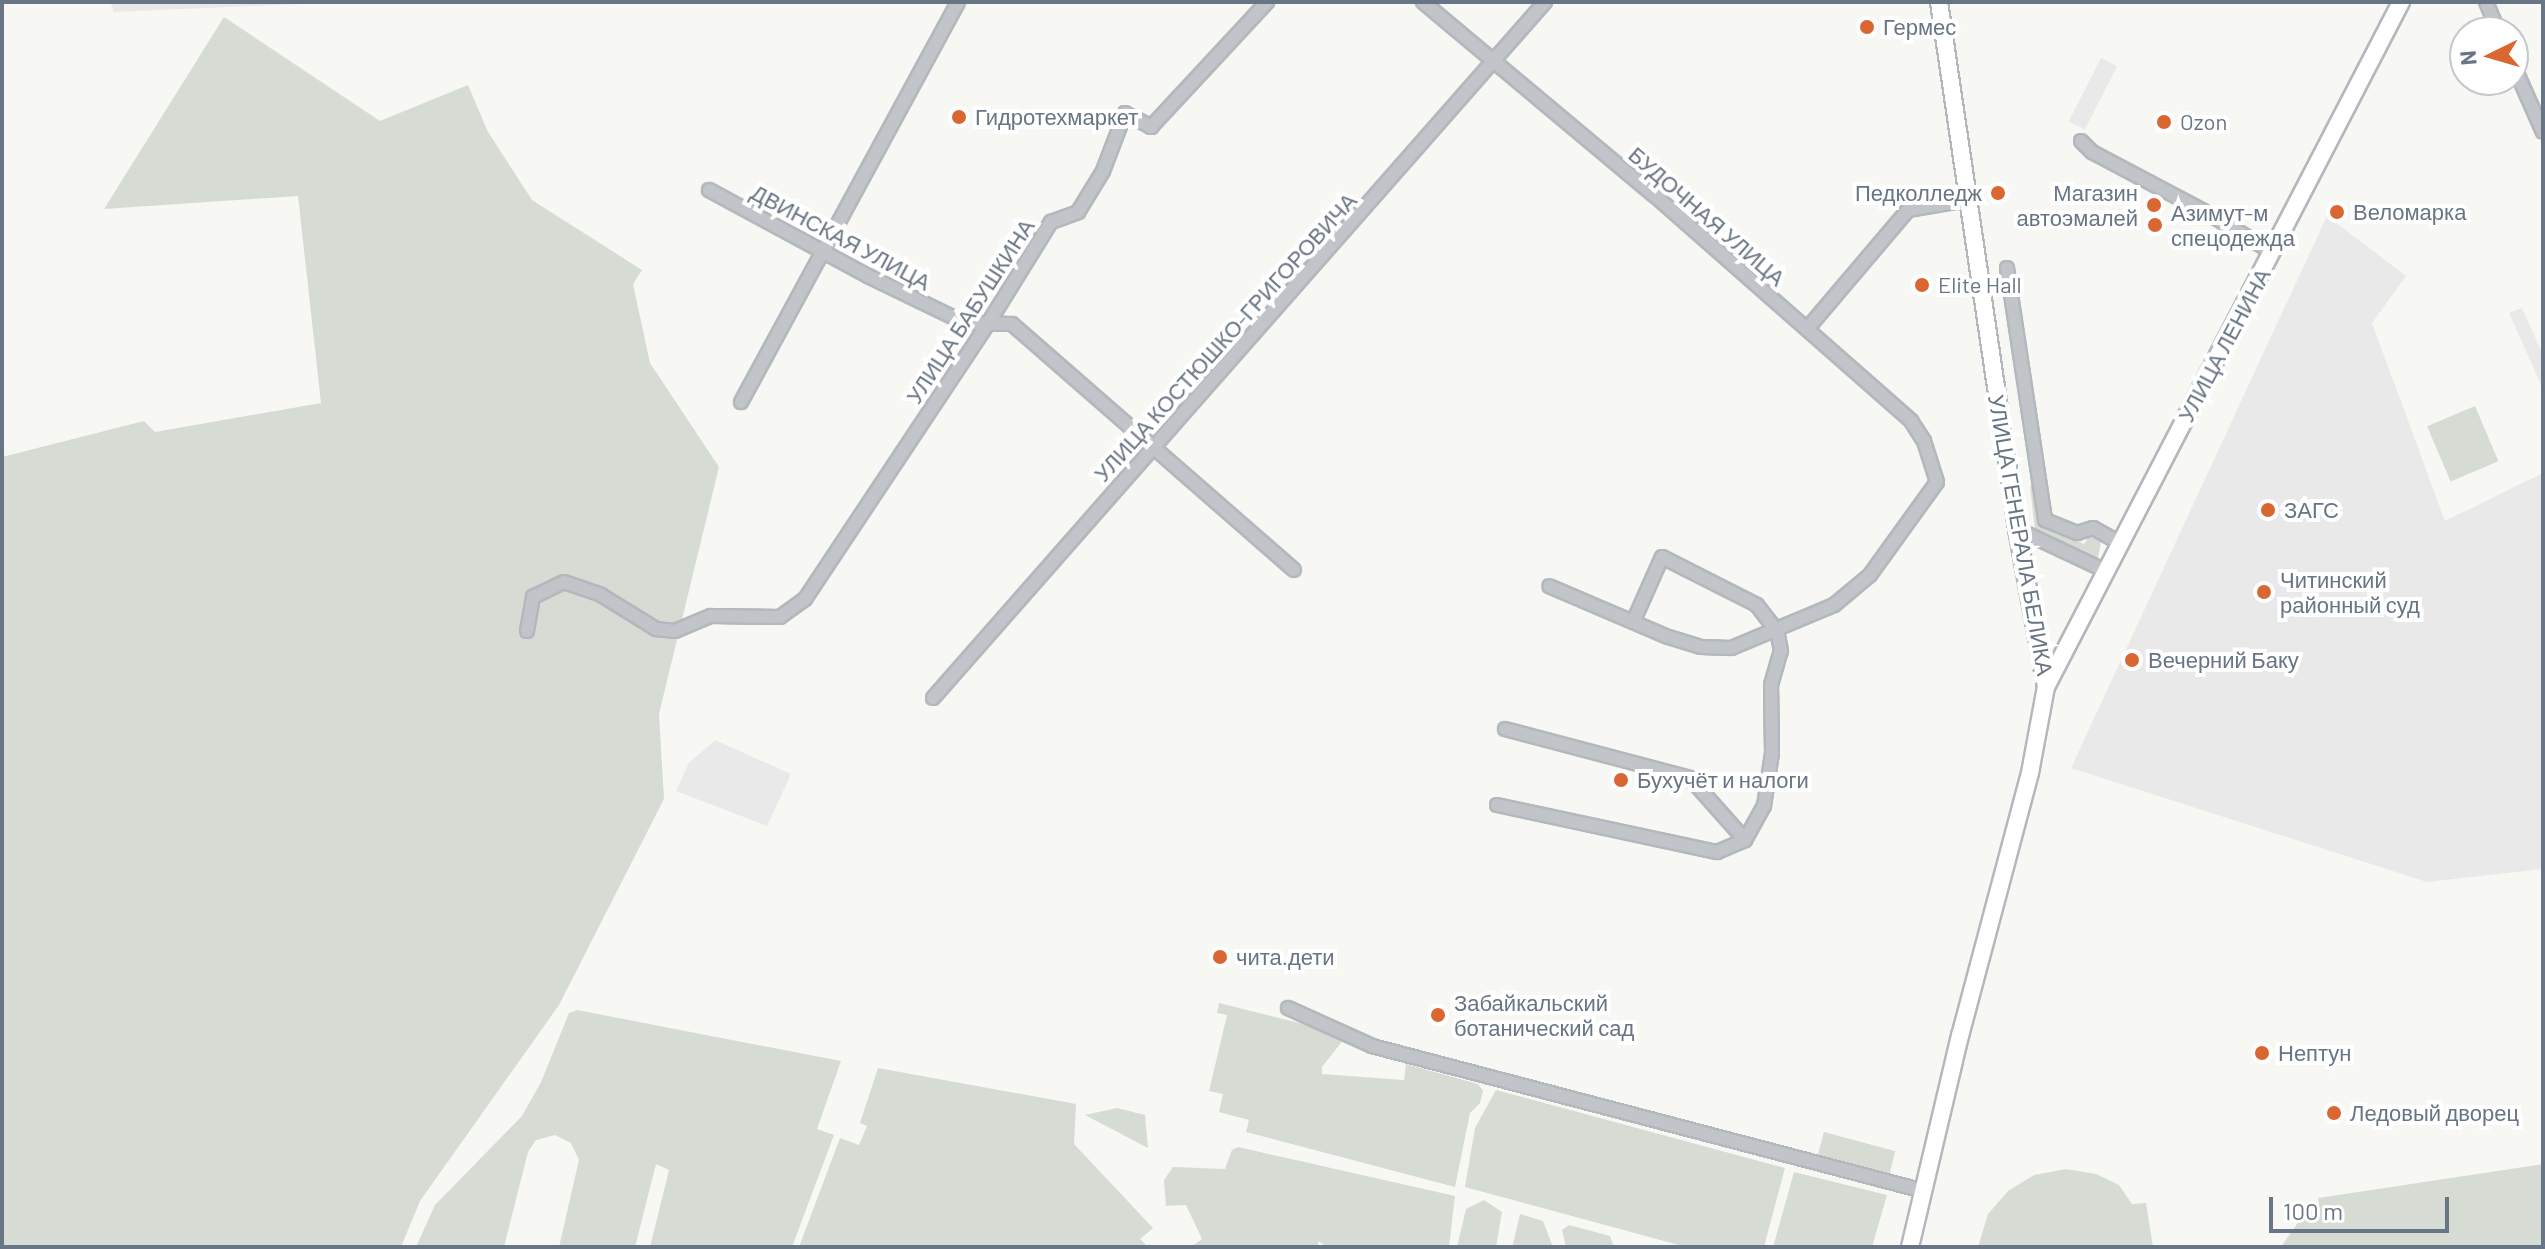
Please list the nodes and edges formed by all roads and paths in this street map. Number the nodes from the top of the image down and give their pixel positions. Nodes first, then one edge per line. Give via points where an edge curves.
1 (958, 2) edge
2 (1267, 2) edge
3 (1423, 2) edge
4 (1545, 2) edge
5 (1939, 2) edge
6 (2401, 2) edge
7 (1495, 63) junction
8 (2527, 96) edge
9 (2543, 132) edge
10 (2081, 141) dead end
11 (709, 190) dead end
12 (1968, 200) junction
13 (825, 252) junction
14 (2272, 252) junction
15 (2007, 268) dead end
16 (989, 322) junction
17 (1807, 329) junction
18 (741, 402) dead end
19 (1154, 448) junction
20 (2017, 529) junction
21 (2120, 543) junction
22 (1294, 570) dead end
23 (2106, 571) junction
24 (1549, 586) dead end
25 (1633, 622) junction
26 (527, 631) dead end
27 (1777, 631) junction
28 (2046, 687) junction
29 (933, 698) dead end
30 (1505, 729) dead end
31 (1497, 805) dead end
32 (1745, 840) junction
33 (1288, 1008) dead end
34 (1924, 1191) junction
35 (1910, 1247) edge

1 - 13 street
2 - 16 street, УЛИЦА БАБУШКИНА via 1151,127 1125,113 1103,171 1078,212 1051,222
3 - 7 street, БУДОЧНАЯ УЛИЦА
4 - 7 street, УЛИЦА КОСТЮШКО-ГРИГОРОВИЧА
5 - 12 main road, УЛИЦА ГЕНЕРАЛА БЕЛИКА
6 - 14 main road, УЛИЦА ЛЕНИНА
7 - 17 street, БУДОЧНАЯ УЛИЦА
7 - 19 street, УЛИЦА КОСТЮШКО-ГРИГОРОВИЧА
8 - 9 street
10 - 14 street
11 - 13 street, ДВИНСКАЯ УЛИЦА
12 - 17 street via 1908,210
12 - 20 main road, УЛИЦА ГЕНЕРАЛА БЕЛИКА
13 - 16 street, ДВИНСКАЯ УЛИЦА via 965,323
13 - 18 street
14 - 21 main road, УЛИЦА ЛЕНИНА
15 - 21 street via 2045,520 2077,533 2093,528
16 - 19 street, ДВИНСКАЯ УЛИЦА via 1012,324
16 - 26 street, УЛИЦА БАБУШКИНА via 805,599 780,617 711,616 675,631 656,629 601,595 564,582 533,597
17 - 27 street, БУДОЧНАЯ УЛИЦА via 1911,421 1924,441 1937,482 1870,575 1834,605
19 - 22 street, ДВИНСКАЯ УЛИЦА
19 - 29 street, УЛИЦА КОСТЮШКО-ГРИГОРОВИЧА
20 - 23 street
20 - 28 main road, УЛИЦА ГЕНЕРАЛА БЕЛИКА
21 - 23 main road, УЛИЦА ЛЕНИНА
23 - 28 main road, УЛИЦА ЛЕНИНА
24 - 25 street
25 - 27 street via 1701,647 1731,648
25 - 27 street via 1662,557 1757,605
27 - 32 street via 1781,651 1771,685 1772,753 1764,806
28 - 34 main road, УЛИЦА ГЕНЕРАЛА БЕЛИКА via 2030,773
30 - 32 street via 1690,778
31 - 32 street via 1717,852
33 - 34 street via 1372,1046
34 - 35 main road, УЛИЦА ГЕНЕРАЛА БЕЛИКА

